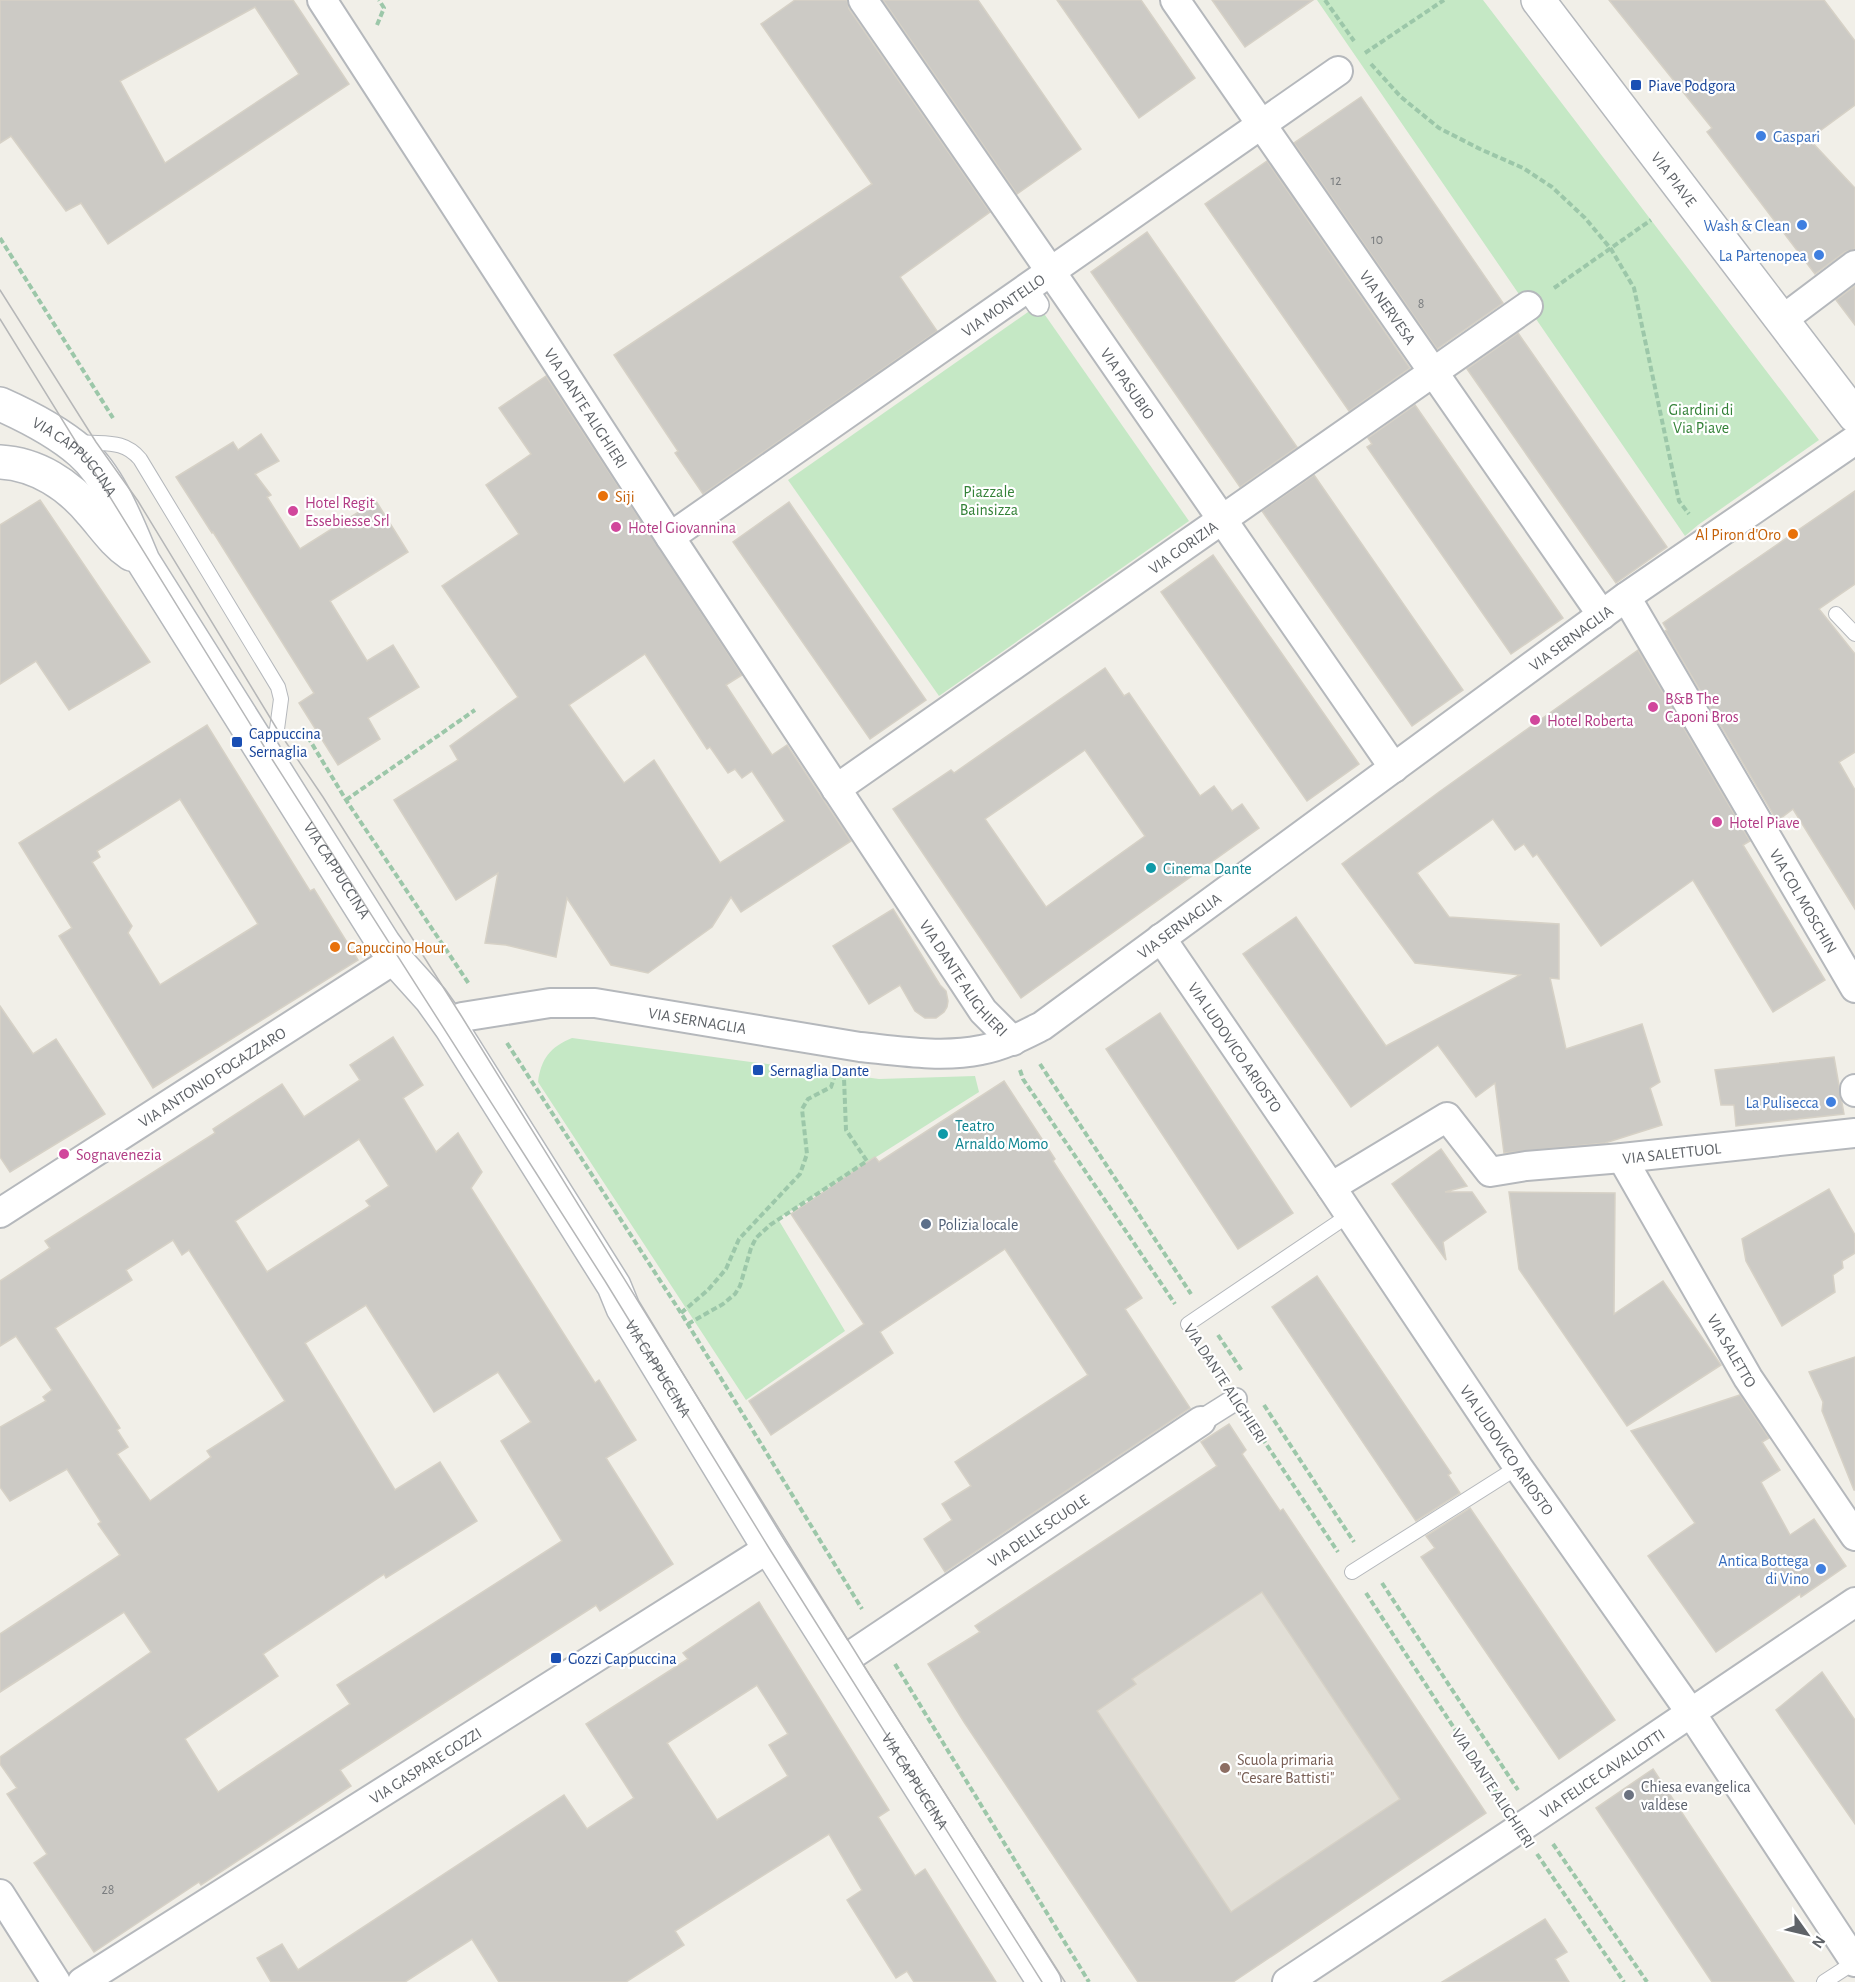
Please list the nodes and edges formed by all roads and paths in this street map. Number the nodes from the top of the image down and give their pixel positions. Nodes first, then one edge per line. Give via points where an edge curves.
1 (322, 0) edge
2 (379, 0) edge
3 (863, 0) edge
4 (1174, 0) edge
5 (1325, 0) edge
6 (1444, 0) edge
7 (1539, 0) edge
8 (376, 28) dead end
9 (1363, 55) junction
10 (1338, 71) joint
11 (1261, 125) junction
12 (1651, 220) dead end
13 (1611, 249) junction
14 (1855, 265) edge
15 (1050, 271) junction
16 (1528, 306) joint
17 (1782, 320) junction
18 (1433, 372) junction
19 (0, 404) edge
20 (1855, 416) edge
21 (56, 434) junction
22 (1855, 440) edge
23 (0, 462) edge
24 (1222, 519) junction
25 (670, 537) junction
26 (1711, 539) junction
27 (143, 561) junction
28 (1626, 597) junction
29 (1836, 614) dead end
30 (1602, 615) junction
31 (1855, 634) edge
32 (476, 710) dead end
33 (273, 744) junction
34 (1395, 768) junction
35 (836, 789) junction
36 (346, 800) dead end
37 (1161, 938) junction
38 (394, 959) junction
39 (1855, 988) edge
40 (431, 999) junction
41 (475, 1014) junction
42 (1013, 1041) junction
43 (856, 1054) junction
44 (1855, 1133) edge
45 (1622, 1158) junction
46 (1331, 1187) junction
47 (0, 1213) edge
48 (1349, 1215) junction
49 (681, 1313) junction
50 (1203, 1313) junction
51 (687, 1324) junction
52 (1188, 1324) junction
53 (1243, 1372) dead end
54 (1236, 1399) junction
55 (1263, 1402) dead end
56 (1201, 1421) joint
57 (1518, 1467) junction
58 (1855, 1536) edge
59 (769, 1548) junction
60 (1368, 1562) junction
61 (1352, 1572) junction
62 (1855, 1602) edge
63 (879, 1636) junction
64 (841, 1662) junction
65 (1691, 1713) junction
66 (1528, 1823) junction
67 (0, 1894) edge
68 (1855, 1962) edge
69 (56, 1982) edge
70 (82, 1982) edge
71 (1044, 1982) edge
72 (1089, 1982) edge
73 (1287, 1982) edge
74 (1624, 1982) edge
75 (1647, 1982) edge
76 (1824, 1982) edge

1 - 25 street, VIA DANTE ALIGHIERI
2 - 8 path via 384,8
3 - 15 street, VIA PASUBIO
4 - 11 street, VIA NERVESA
5 - 9 path
6 - 9 path
7 - 17 street, VIA PIAVE
9 - 10 path
9 - 13 path via 1401,97 1439,128 1523,168 1552,187
10 - 11 street, VIA MONTELLO
11 - 15 street, VIA MONTELLO
11 - 18 street, VIA NERVESA
12 - 13 path
13 - 16 path
13 - 26 path via 1634,288 1679,501
14 - 17 street
15 - 24 street, VIA PASUBIO
15 - 25 street, VIA MONTELLO via 1032,297
16 - 18 street, VIA GORIZIA
17 - 20 street, VIA PIAVE
18 - 24 street, VIA GORIZIA
18 - 30 street, VIA NERVESA
19 - 21 street, VIA CAPPUCCINA
21 - 27 street, VIA CAPPUCCINA via 81,452 100,475
21 - 33 lane via 82,442 119,444 140,459 278,687 281,699
22 - 26 street, VIA SERNAGLIA
23 - 27 street, VIA CAPPUCCINA via 23,465 58,482 84,503 115,541
24 - 34 street, VIA PASUBIO
24 - 35 street, VIA GORIZIA via 1194,529
25 - 35 street, VIA DANTE ALIGHIERI
26 - 28 street, VIA SERNAGLIA
27 - 33 street, VIA CAPPUCCINA
28 - 30 street, VIA SERNAGLIA
28 - 39 street, VIA COL MOSCHIN
29 - 31 lane
30 - 34 street, VIA SERNAGLIA
32 - 36 path
33 - 38 street, VIA CAPPUCCINA
34 - 37 street, VIA SERNAGLIA
35 - 42 street, VIA DANTE ALIGHIERI via 983,1011
37 - 42 street, VIA SERNAGLIA via 1042,1026
37 - 46 street, VIA LUDOVICO ARIOSTO
38 - 40 street, VIA CAPPUCCINA
38 - 47 street, VIA ANTONIO FOGAZZARO
40 - 41 street via 448,1012
40 - 59 street, VIA CAPPUCCINA via 614,1286 623,1308
41 - 43 street, VIA SERNAGLIA via 550,1003 595,1003
41 - 49 path
42 - 43 street, VIA SERNAGLIA via 981,1051
42 - 50 path via 1034,1054
42 - 52 path, VIA DANTE ALIGHIERI via 1023,1079
43 - 49 path via 837,1070 831,1087 808,1099 802,1109 807,1154 800,1174 739,1239 726,1269
43 - 51 path via 844,1075 846,1130 867,1161 770,1225 756,1238 735,1294
44 - 45 street, VIA SALETTUOL
45 - 46 street, VIA SALETTUOL via 1490,1172 1447,1117
45 - 58 street, VIA SALETTO via 1748,1378
46 - 48 street, VIA LUDOVICO ARIOSTO
48 - 50 lane
48 - 57 street, VIA LUDOVICO ARIOSTO
49 - 51 path
50 - 52 lane
50 - 53 path
51 - 63 path
52 - 54 path, VIA DANTE ALIGHIERI
54 - 56 street, VIA DELLE SCUOLE
54 - 61 path, VIA DANTE ALIGHIERI
55 - 60 path
56 - 63 street, VIA DELLE SCUOLE
57 - 60 lane
57 - 65 street, VIA LUDOVICO ARIOSTO
59 - 64 street, VIA CAPPUCCINA
59 - 70 street, VIA GASPARE GOZZI
60 - 61 lane
60 - 66 path
61 - 66 path, VIA DANTE ALIGHIERI
62 - 65 street, VIA FELICE CAVALLOTTI
63 - 64 street, VIA DELLE SCUOLE
63 - 72 path
64 - 71 street, VIA CAPPUCCINA
65 - 66 street, VIA FELICE CAVALLOTTI
65 - 68 street, VIA LUDOVICO ARIOSTO
66 - 73 street, VIA FELICE CAVALLOTTI
66 - 74 path, VIA DANTE ALIGHIERI
66 - 75 path
67 - 69 street
68 - 76 lane

